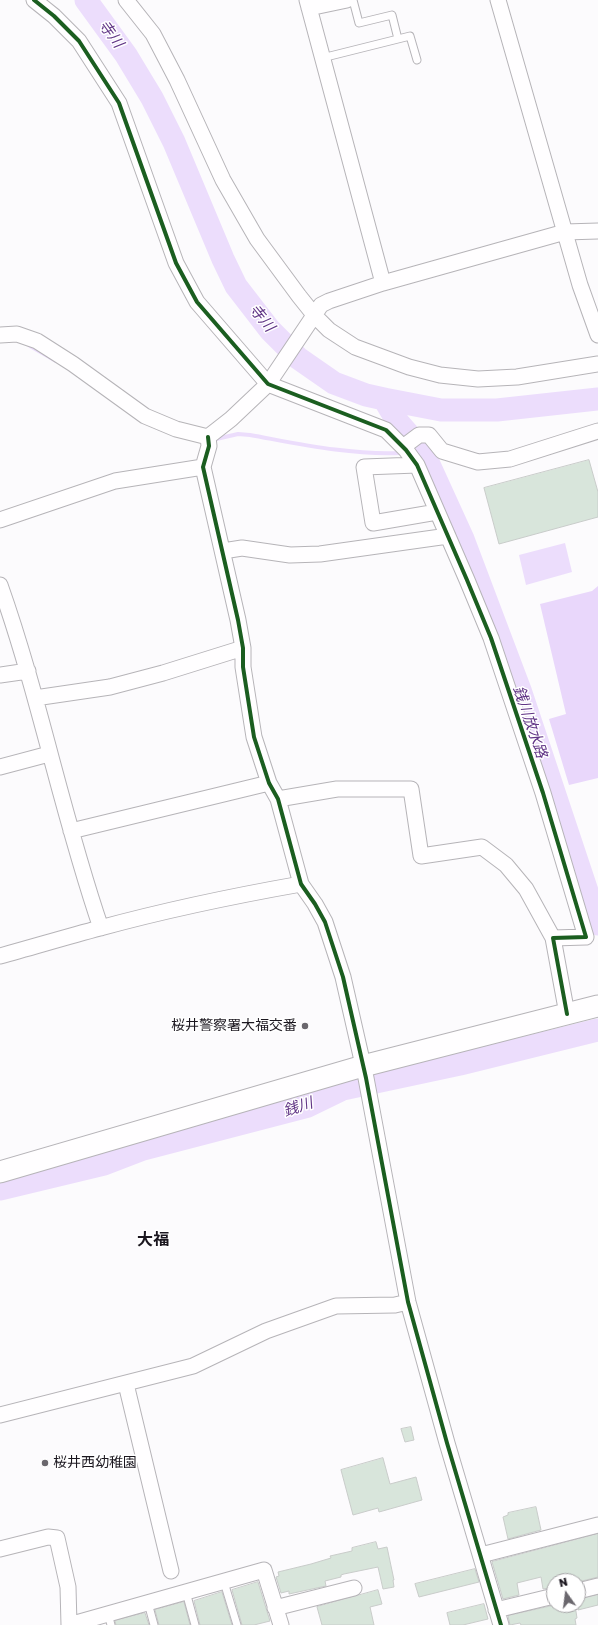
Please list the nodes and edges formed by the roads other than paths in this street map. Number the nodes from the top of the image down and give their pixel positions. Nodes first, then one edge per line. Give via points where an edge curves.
1 (34, 0) edge
2 (126, 0) edge
3 (347, 0) edge
4 (353, 0) edge
5 (498, 0) edge
6 (308, 4) edge
7 (398, 39) junction
8 (322, 58) junction
9 (417, 60) dead end
10 (598, 231) edge
11 (565, 232) junction
12 (383, 283) junction
13 (312, 319) junction
14 (0, 335) edge
15 (598, 335) edge
16 (598, 364) edge
17 (270, 381) junction
18 (598, 431) edge
19 (209, 441) junction
20 (409, 455) junction
21 (203, 468) junction
22 (437, 512) junction
23 (0, 520) edge
24 (448, 536) junction
25 (223, 552) junction
26 (0, 585) edge
27 (243, 648) junction
28 (28, 671) junction
29 (0, 675) edge
30 (35, 698) junction
31 (49, 754) junction
32 (0, 767) edge
33 (269, 784) junction
34 (278, 799) junction
35 (71, 831) junction
36 (301, 884) junction
37 (100, 928) junction
38 (552, 938) junction
39 (0, 956) edge
40 (598, 1006) edge
41 (567, 1014) junction
42 (366, 1078) junction
43 (0, 1172) edge
44 (408, 1302) junction
45 (126, 1384) junction
46 (0, 1415) edge
47 (598, 1525) edge
48 (0, 1549) edge
49 (481, 1555) junction
50 (171, 1571) dead end
51 (224, 1582) junction
52 (598, 1586) edge
53 (354, 1588) dead end
54 (586, 1589) edge
55 (186, 1592) junction
56 (546, 1598) edge
57 (148, 1603) junction
58 (275, 1608) junction
59 (496, 1610) junction
60 (109, 1620) edge
61 (69, 1625) edge
62 (154, 1625) edge
63 (195, 1625) edge
64 (237, 1625) edge
65 (280, 1625) edge
66 (501, 1625) edge

1 - 17 street via 79,41 119,103 176,263 197,302
2 - 13 street via 153,34 223,180 257,239
3 - 6 street
4 - 7 lane via 359,23 392,14
5 - 11 street
6 - 8 street
7 - 8 lane
7 - 9 lane via 410,36
8 - 12 street
10 - 11 street
11 - 12 street
11 - 15 street
12 - 13 street via 329,301 321,306
13 - 16 street via 355,347 409,367 440,375 478,379 509,377
13 - 17 street
14 - 19 street via 17,334 37,341 145,416
17 - 19 street
17 - 20 street via 386,430
18 - 20 street via 510,459 478,462 442,451 428,435 419,435
19 - 21 street
20 - 22 street
20 - 22 street via 364,467 373,523
21 - 23 street via 115,481
21 - 25 street
22 - 24 street
24 - 25 street via 320,554 290,555 242,548
24 - 38 street via 491,638 543,793 586,937
25 - 27 street
26 - 28 street
27 - 30 street via 110,687
27 - 33 street via 243,667 254,737
28 - 29 street
28 - 30 street
30 - 31 street
31 - 32 street
31 - 35 street
33 - 34 street
33 - 35 street
34 - 36 street
34 - 38 street via 336,789 411,789 420,856 482,847 506,865 526,889
35 - 37 street
36 - 37 street via 248,893
36 - 42 street via 325,922 344,977
37 - 39 street
38 - 41 street
40 - 41 street
41 - 42 street
42 - 43 street
42 - 44 street
44 - 45 street via 395,1305 336,1306 266,1331 193,1366
44 - 49 street via 455,1473
45 - 46 street
45 - 50 street
47 - 49 street
48 - 61 street via 48,1537 57,1538 68,1587
49 - 59 street
51 - 55 street
51 - 58 street via 264,1570
51 - 64 lane
52 - 54 street
53 - 58 street
55 - 57 street
55 - 63 lane
56 - 59 street
57 - 60 street
57 - 62 lane
58 - 65 street
59 - 66 street
60 - 61 street

